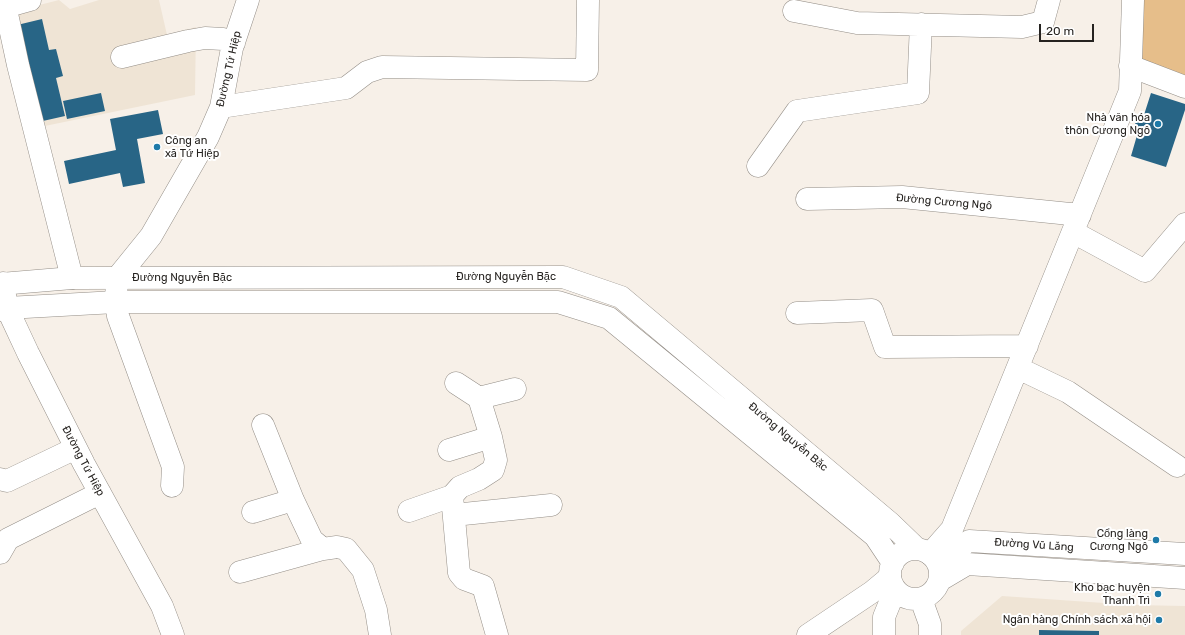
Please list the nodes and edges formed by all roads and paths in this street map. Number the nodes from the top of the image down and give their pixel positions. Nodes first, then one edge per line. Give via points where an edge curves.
1 (30, 0) edge
2 (248, 0) edge
3 (588, 0) edge
4 (1049, 0) edge
5 (1133, 0) edge
6 (5, 3) edge
7 (794, 11) dead end
8 (920, 24) junction
9 (234, 43) junction
10 (122, 57) dead end
11 (1130, 66) junction
12 (1185, 87) edge
13 (221, 107) junction
14 (758, 166) dead end
15 (808, 199) dead end
16 (1076, 223) junction
17 (1185, 224) edge
18 (72, 278) junction
19 (117, 278) junction
20 (1, 284) edge
21 (586, 285) junction
22 (116, 302) junction
23 (578, 308) junction
24 (4, 309) edge
25 (797, 313) dead end
26 (1027, 346) junction
27 (1018, 368) junction
28 (456, 383) dead end
29 (515, 389) dead end
30 (478, 398) junction
31 (262, 425) dead end
32 (491, 437) junction
33 (76, 448) junction
34 (449, 450) dead end
35 (1177, 466) dead end
36 (0, 479) edge
37 (172, 486) dead end
38 (100, 493) junction
39 (293, 500) junction
40 (453, 505) junction
41 (551, 505) dead end
42 (409, 511) dead end
43 (253, 512) dead end
44 (323, 549) junction
45 (0, 553) edge
46 (1185, 554) edge
47 (931, 561) junction
48 (240, 572) dead end
49 (893, 576) junction
50 (1185, 578) edge
51 (921, 599) junction
52 (173, 635) edge
53 (380, 635) edge
54 (497, 635) edge
55 (808, 635) edge
56 (884, 635) edge
57 (930, 635) edge

1 - 6 street
2 - 9 street, Đường Tứ Hiệp
3 - 13 street via 586,70 382,67 367,72 346,88
4 - 8 street via 1043,22 1022,27
5 - 11 street
6 - 18 street via 19,73
7 - 8 street via 857,23
8 - 14 street via 918,93 797,111
9 - 10 street via 224,39 206,38
9 - 13 street, Đường Tứ Hiệp
11 - 12 street
11 - 16 street via 1130,91
13 - 19 street, Đường Tứ Hiệp via 208,137 151,236
15 - 16 street, Đường Cương Ngô via 902,197
16 - 17 street, Đường Cương Ngô via 1145,271
16 - 26 street
18 - 19 street, Đường Nguyễn Bặc
18 - 20 street, Đường Nguyễn Bặc
19 - 21 street, Đường Nguyễn Bặc via 562,277
19 - 22 street
20 - 24 street, Đường Tứ Hiệp
21 - 23 street
21 - 47 street, Đường Nguyễn Bặc via 621,296 890,523
22 - 23 street, Đường Nguyễn Bặc via 558,302
22 - 24 street, Đường Nguyễn Bặc
22 - 37 street via 130,353 173,467
23 - 49 street, Đường Nguyễn Bặc via 609,318 875,536
24 - 33 street, Đường Tứ Hiệp
25 - 26 street via 872,310 885,347
26 - 27 street
27 - 35 street via 1068,392
27 - 47 street via 952,529
28 - 30 street
29 - 30 street
30 - 32 street
31 - 39 street
32 - 34 street
32 - 40 street via 496,460 493,470 480,479 460,487
33 - 36 street via 7,481
33 - 38 street, Đường Tứ Hiệp
38 - 45 street via 8,540
38 - 52 street, Đường Tứ Hiệp via 162,606
39 - 43 street
39 - 44 street via 310,536
40 - 41 street
40 - 42 street
40 - 54 street via 459,573 464,580 483,586
44 - 48 street
44 - 53 street via 342,547 363,570 376,610
46 - 47 street, Đường Vũ Lăng via 969,541
47 - 49 street via 907,550 898,555
47 - 50 street
47 - 51 street via 936,589
49 - 51 street via 907,598
49 - 55 street
49 - 56 street via 884,617
51 - 57 street via 930,624

